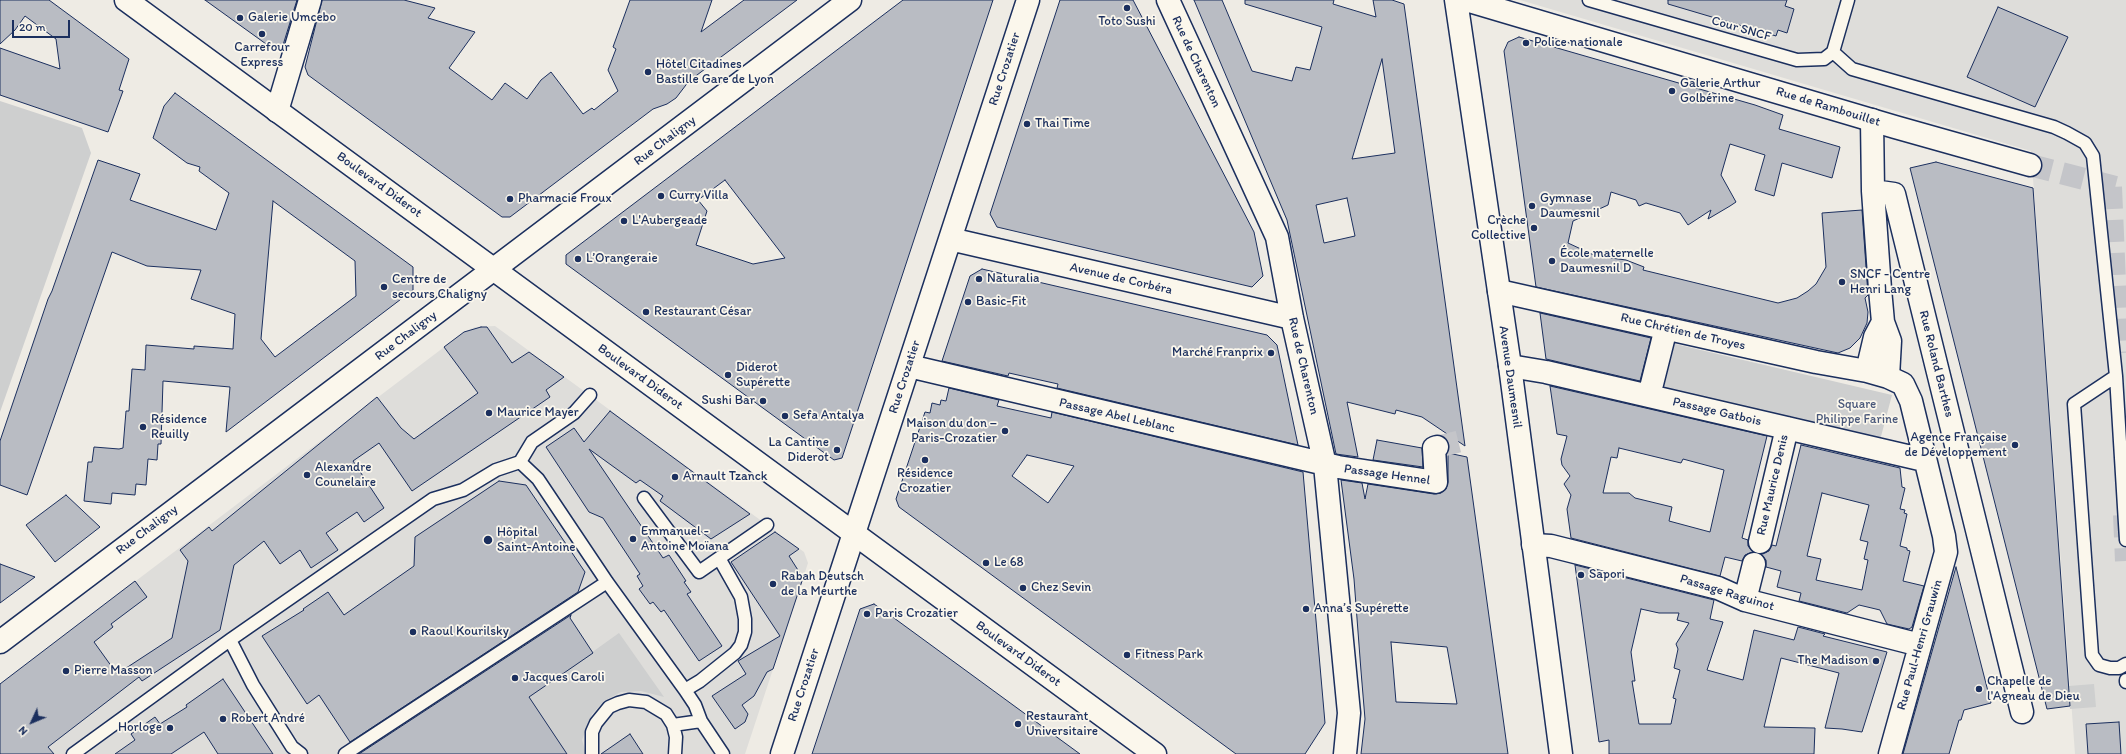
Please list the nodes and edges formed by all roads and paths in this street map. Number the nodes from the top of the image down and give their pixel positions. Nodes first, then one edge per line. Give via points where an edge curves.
1 (126, 0) edge
2 (310, 0) edge
3 (850, 0) edge
4 (1028, 0) edge
5 (1168, 0) edge
6 (1456, 0) edge
7 (1466, 0) edge
8 (1589, 0) edge
9 (1848, 0) edge
10 (1833, 52) junction
11 (277, 111) junction
12 (1872, 120) junction
13 (2030, 165) tunnel mouth
14 (1873, 191) junction
15 (950, 239) junction
16 (495, 270) junction
17 (1499, 291) junction
18 (1292, 318) junction
19 (1666, 328) junction
20 (909, 366) junction
21 (1510, 366) junction
22 (1878, 374) junction
23 (2116, 376) junction
24 (590, 395) dead end
25 (1649, 396) junction
26 (1787, 428) junction
27 (1437, 447) dead end
28 (1924, 460) junction
29 (520, 462) junction
30 (1326, 466) junction
31 (644, 498) dead end
32 (767, 526) dead end
33 (1978, 530) junction
34 (854, 534) junction
35 (1944, 536) junction
36 (2126, 540) edge
37 (1760, 542) dead end
38 (1533, 545) junction
39 (719, 558) junction
40 (1754, 564) dead end
41 (608, 582) junction
42 (1745, 600) junction
43 (230, 640) junction
44 (0, 642) edge
45 (1920, 645) junction
46 (2126, 664) edge
47 (685, 690) junction
48 (2022, 712) dead end
49 (701, 721) junction
50 (673, 725) junction
51 (73, 754) edge
52 (300, 754) edge
53 (345, 754) edge
54 (592, 754) edge
55 (675, 754) edge
56 (723, 754) edge
57 (782, 754) edge
58 (1155, 754) edge
59 (1345, 754) edge
60 (1561, 754) edge
61 (1890, 754) edge

1 - 11 street, Boulevard Diderot
2 - 11 street
3 - 16 street, Rue Chaligny
4 - 15 street, Rue Crozatier
5 - 18 street, Rue de Charenton via 1277,237
6 - 17 street, Avenue Daumesnil
7 - 12 street, Rue de Rambouillet
8 - 10 lane, Cour SNCF via 1797,60 1824,59
9 - 10 lane
10 - 23 lane via 1852,69 2054,127 2085,143 2093,156
11 - 16 street, Boulevard Diderot
12 - 13 street, Rue de Rambouillet
12 - 14 street
14 - 22 street via 1883,322 1875,337
14 - 33 street, Rue Roland Barthes via 1894,194
15 - 18 street, Avenue de Corbéra
15 - 20 street, Rue Crozatier
16 - 34 street, Boulevard Diderot
16 - 44 street, Rue Chaligny
17 - 19 street, Rue Chrétien de Troyes
17 - 21 street, Avenue Daumesnil
18 - 30 street, Rue de Charenton
19 - 22 street, Rue Chrétien de Troyes
19 - 25 street
20 - 30 street, Passage Abel Leblanc
20 - 34 street, Rue Crozatier
21 - 25 street, Passage Gatbois
21 - 38 street, Avenue Daumesnil
22 - 28 street via 1902,384 1907,390
23 - 36 lane
23 - 46 lane via 2074,404 2092,655 2099,665 2110,668 2119,668
24 - 29 lane via 574,413 532,442
25 - 26 street, Passage Gatbois
26 - 28 street, Passage Gatbois
26 - 37 street, Rue Maurice Denis
27 - 30 street, Passage Hennel via 1434,448 1436,482
28 - 35 street
29 - 41 lane via 538,479
29 - 43 lane via 496,470 463,490 433,499
30 - 59 street, Rue de Charenton via 1349,713
31 - 39 lane via 699,572
32 - 39 lane
33 - 35 street
33 - 48 street, Rue Roland Barthes
34 - 57 street, Rue Crozatier
34 - 58 street, Boulevard Diderot
35 - 45 street, Rue Paul-Henri Grauwin via 1946,552
38 - 42 street, Passage Raguinot via 1551,546 1718,588
38 - 60 street, Avenue Daumesnil
39 - 47 lane via 741,597 745,632 735,653
40 - 42 street
41 - 47 lane
41 - 53 lane
42 - 45 street, Passage Raguinot
43 - 51 lane
43 - 52 lane via 253,685 292,747
45 - 61 street, Rue Paul-Henri Grauwin
47 - 49 lane via 695,705
49 - 50 lane
49 - 56 lane
50 - 54 lane via 666,714 646,702 629,700 618,703 601,715 596,723 592,732
50 - 55 lane via 676,737

